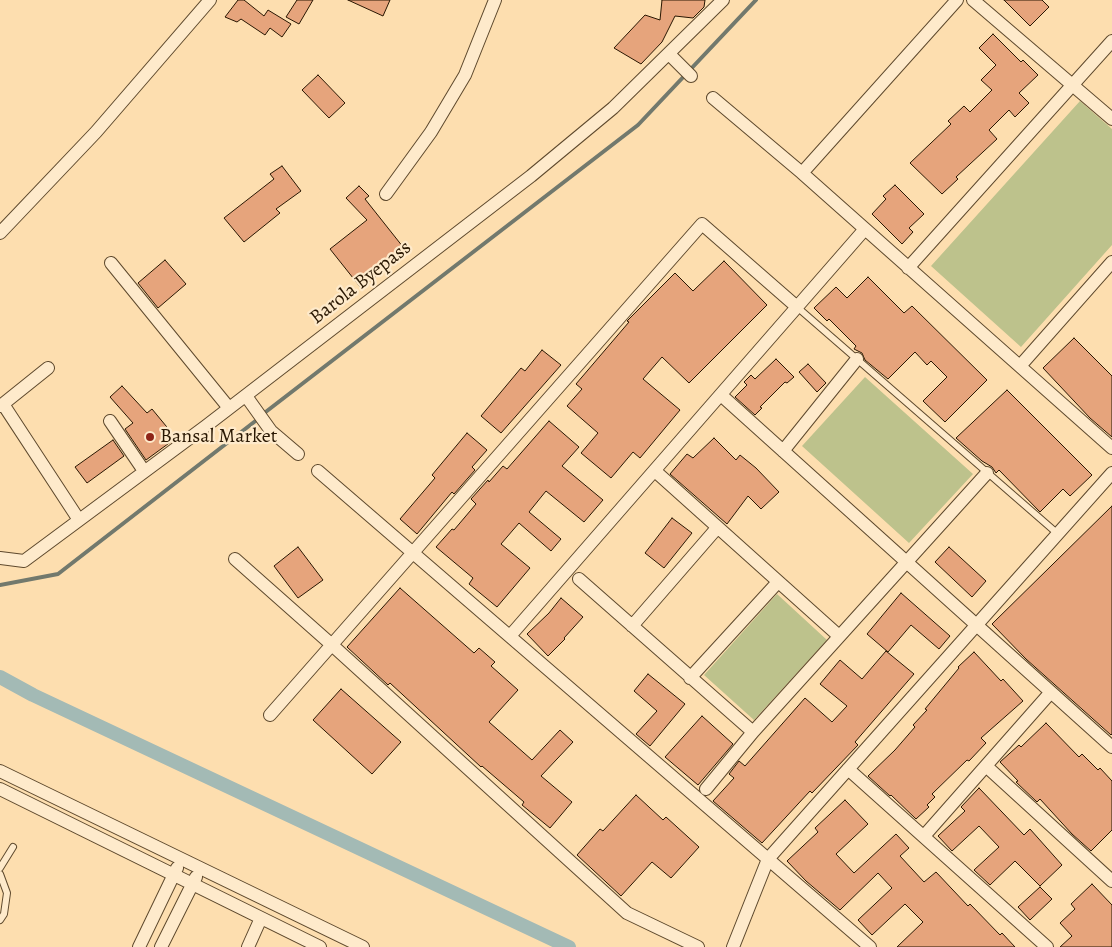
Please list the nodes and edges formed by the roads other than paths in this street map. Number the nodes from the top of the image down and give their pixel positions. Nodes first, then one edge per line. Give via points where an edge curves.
1 (210, 0) edge
2 (495, 0) edge
3 (723, 0) edge
4 (957, 0) edge
5 (973, 0) edge
6 (1112, 41) edge
7 (668, 54) junction
8 (691, 76) dead end
9 (1072, 85) junction
10 (714, 98) dead end
11 (1112, 119) edge
12 (802, 173) junction
13 (386, 194) dead end
14 (866, 229) junction
15 (0, 233) edge
16 (1112, 262) edge
17 (111, 263) dead end
18 (908, 268) junction
19 (797, 307) junction
20 (857, 359) junction
21 (1020, 366) junction
22 (48, 368) dead end
23 (721, 395) junction
24 (249, 400) junction
25 (1, 405) edge
26 (229, 408) junction
27 (110, 422) dead end
28 (1112, 448) edge
29 (783, 450) junction
30 (298, 454) dead end
31 (144, 471) junction
32 (318, 471) dead end
33 (654, 471) junction
34 (987, 473) junction
35 (1112, 473) edge
36 (79, 520) junction
37 (717, 528) junction
38 (1058, 534) junction
39 (413, 553) junction
40 (0, 558) edge
41 (235, 559) dead end
42 (907, 562) junction
43 (579, 579) dead end
44 (778, 582) junction
45 (632, 626) junction
46 (977, 626) junction
47 (510, 636) junction
48 (839, 636) junction
49 (332, 644) junction
50 (690, 678) junction
51 (1051, 692) junction
52 (270, 715) dead end
53 (752, 732) junction
54 (1112, 747) edge
55 (986, 766) junction
56 (848, 769) junction
57 (0, 771) edge
58 (0, 789) edge
59 (706, 789) dead end
60 (924, 836) junction
61 (13, 847) dead end
62 (182, 859) junction
63 (768, 859) junction
64 (0, 868) edge
65 (200, 868) junction
66 (0, 874) edge
67 (174, 875) junction
68 (1112, 881) edge
69 (192, 884) junction
70 (262, 918) junction
71 (0, 920) edge
72 (139, 947) edge
73 (161, 947) edge
74 (248, 947) edge
75 (320, 947) edge
76 (363, 947) edge
77 (698, 947) edge
78 (733, 947) edge
79 (870, 947) edge
80 (1046, 947) edge

1 - 15 street via 96,132
2 - 13 street via 465,75 431,132
3 - 7 street, Barola Byepass
4 - 12 street
5 - 9 street
6 - 9 street
7 - 8 street
7 - 24 street, Barola Byepass via 613,108 531,176
9 - 11 street
9 - 18 street
10 - 12 street
12 - 14 street
14 - 18 street
14 - 19 street
16 - 21 street
17 - 26 street
18 - 21 street
19 - 20 lane
19 - 23 street
19 - 39 street via 702,224
20 - 29 street
20 - 34 lane
21 - 28 street
22 - 25 street
23 - 29 street
23 - 33 street
24 - 26 street, Barola Byepass
24 - 30 street via 271,431
25 - 36 street
26 - 31 street, Barola Byepass
27 - 31 street
29 - 42 street
31 - 36 street, Barola Byepass
32 - 39 street
33 - 37 street
33 - 47 street
34 - 38 lane
34 - 42 street
35 - 38 street
36 - 40 street, Barola Byepass via 24,561
37 - 44 street
37 - 45 street
38 - 46 street
39 - 47 street
39 - 49 street
41 - 49 street
42 - 46 street
42 - 48 street
43 - 45 street
44 - 48 street
44 - 50 street
45 - 50 street
46 - 51 street
46 - 56 street
47 - 63 street
48 - 53 street
49 - 52 street
49 - 77 street via 627,913
50 - 53 street
51 - 54 street
51 - 55 street
53 - 59 street
55 - 60 street
55 - 68 street
56 - 60 street
56 - 63 street
57 - 62 street
58 - 67 street
60 - 80 street
61 - 64 lane
62 - 65 street
62 - 67 street
63 - 78 street
63 - 79 street
65 - 69 street
65 - 76 street
66 - 71 lane via 7,893
67 - 69 street
67 - 72 street
69 - 70 street
69 - 73 street
70 - 74 street
70 - 75 street

